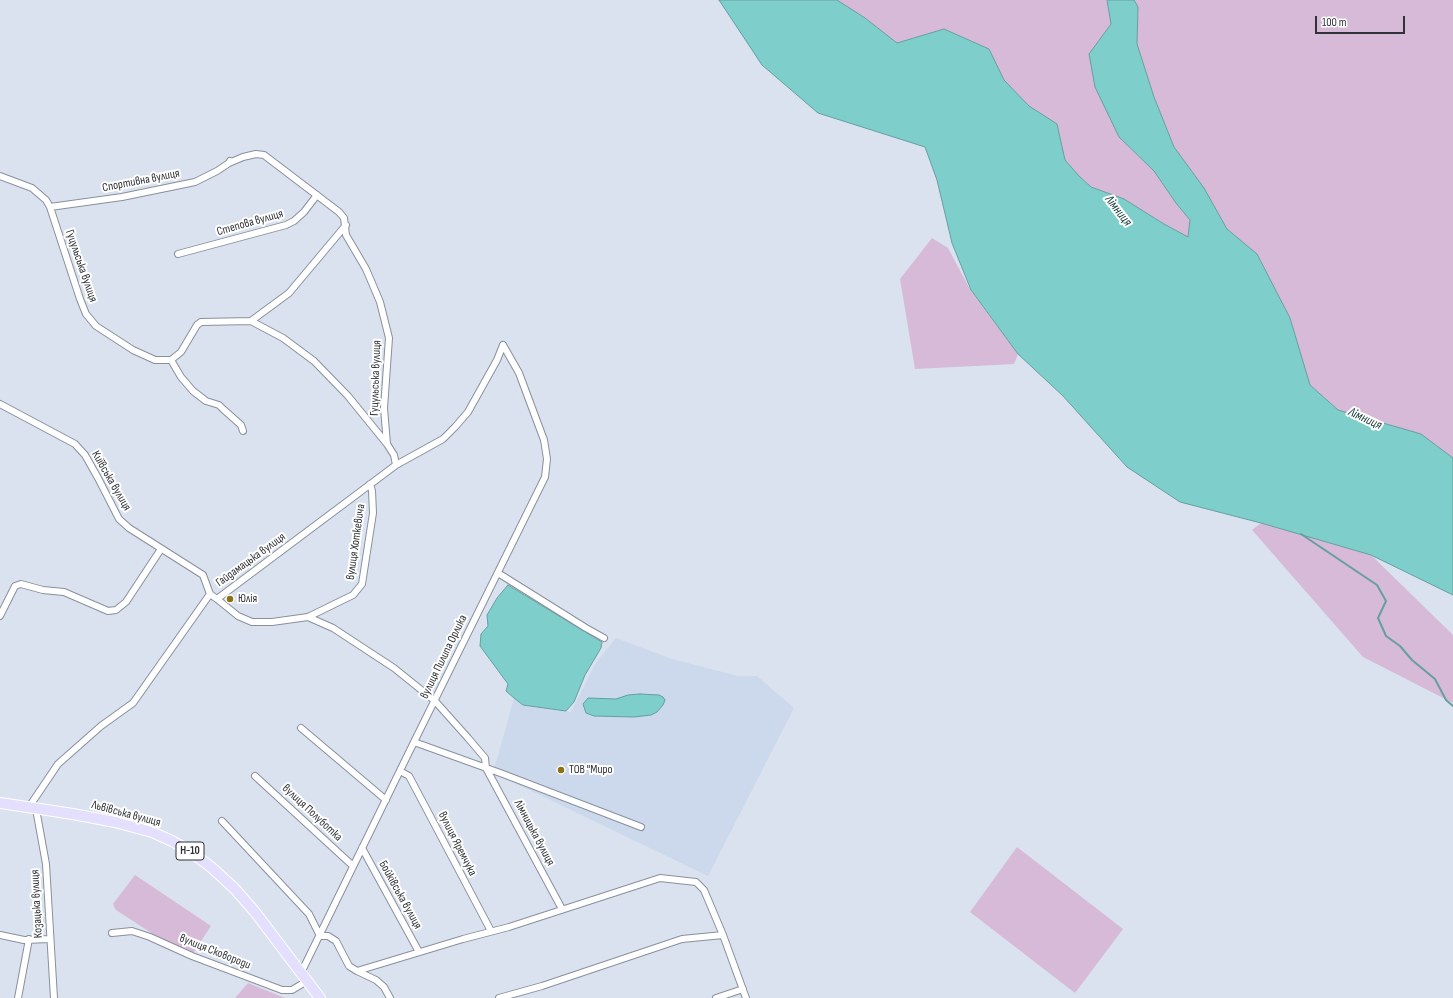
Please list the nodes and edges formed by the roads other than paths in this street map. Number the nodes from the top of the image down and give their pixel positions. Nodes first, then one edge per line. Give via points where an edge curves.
1 (230, 162) joint
2 (0, 176) edge
3 (317, 195) junction
4 (50, 207) junction
5 (346, 225) junction
6 (178, 254) dead end
7 (251, 321) junction
8 (504, 345) joint
9 (171, 360) junction
10 (0, 404) edge
11 (243, 431) dead end
12 (387, 444) junction
13 (396, 465) junction
14 (370, 484) junction
15 (162, 549) junction
16 (498, 573) junction
17 (210, 594) junction
18 (217, 599) junction
19 (0, 616) edge
20 (308, 618) junction
21 (604, 638) dead end
22 (435, 701) junction
23 (301, 728) dead end
24 (414, 742) junction
25 (486, 768) junction
26 (400, 771) junction
27 (255, 776) dead end
28 (386, 800) junction
29 (0, 803) edge
30 (32, 808) junction
31 (222, 820) dead end
32 (641, 827) dead end
33 (362, 848) junction
34 (353, 866) junction
35 (562, 910) junction
36 (491, 932) junction
37 (112, 934) dead end
38 (723, 934) junction
39 (0, 935) edge
40 (320, 936) junction
41 (50, 939) junction
42 (29, 940) junction
43 (419, 952) junction
44 (357, 971) junction
45 (304, 977) junction
46 (743, 989) junction
47 (18, 998) edge
48 (54, 998) edge
49 (320, 998) edge
50 (390, 998) edge
51 (499, 998) edge
52 (716, 998) edge
53 (746, 998) edge

1 - 3 street, Гуцульська вулиця via 256,154 264,156
1 - 4 street, Спортивна вулиця via 217,172 195,182 122,197
2 - 4 street, Гуцульська вулиця via 32,188
3 - 5 street, Гуцульська вулиця via 339,212
3 - 6 street, Степова вулиця via 294,221
4 - 9 street, Гуцульська вулиця via 86,314 96,326 133,350 155,360
5 - 7 street via 289,294
5 - 12 street, Гуцульська вулиця via 346,235 380,302 388,338 384,408
7 - 9 street, Гуцульська вулиця via 201,322 181,352
7 - 12 street, Гуцульська вулиця via 283,338 314,361 348,396
8 - 13 street, Гайдамацька вулиця via 468,412 455,427 443,439
8 - 16 street, вулиця Пилипа Орлика via 519,373 533,409 544,440 547,459 545,477
9 - 11 street via 193,391 206,401 223,408 241,425
10 - 15 street, Київська вулиця via 75,444 95,472 119,519
12 - 13 street, Гуцульська вулиця via 394,455
13 - 14 street, Гайдамацька вулиця
14 - 18 street, Гайдамацька вулиця
14 - 20 street, вулиця Хоткевича via 373,513 362,584 353,595
15 - 17 street, Київська вулиця via 203,576
15 - 19 street via 126,602 116,610 108,611 64,592 21,584 15,586
16 - 21 street
16 - 22 street, вулиця Пилипа Орлика
17 - 18 street, Гайдамацька вулиця
17 - 30 street, Гайдамацька вулиця via 133,703 101,726 58,764
18 - 20 street, вулиця Хоткевича via 238,616 252,622
20 - 22 street, Лімницька вулиця via 334,628 394,668
22 - 24 street, вулиця Пилипа Орлика
22 - 25 street, Лімницька вулиця via 485,758
23 - 28 street
24 - 25 street
24 - 26 street, вулиця Пилипа Орлика
25 - 32 street
25 - 35 street, Лімницька вулиця
26 - 28 street, вулиця Пилипа Орлика
26 - 36 street, вулиця Яремчука via 409,776
27 - 34 street, вулиця Полуботка
28 - 33 street, вулиця Пилипа Орлика
29 - 30 main road, Львівська вулиця / Н-10
30 - 41 street, Козацька вулиця via 46,864
30 - 45 main road, Львівська вулиця / Н-10 via 115,822 152,832 188,850 234,888
31 - 40 street via 309,914
33 - 34 street, вулиця Пилипа Орлика
33 - 43 street, Бойківська вулиця
34 - 40 street, вулиця Пилипа Орлика
35 - 36 street
35 - 38 street via 660,878 696,882 704,890
36 - 43 street
37 - 45 street, вулиця Сковороди via 132,932 150,937 282,990 292,990
38 - 46 street
38 - 51 street via 682,938
39 - 42 street
40 - 44 street via 328,936 336,941 349,966
40 - 45 street, вулиця Пилипа Орлика
41 - 42 street
41 - 48 street, Козацька вулиця
42 - 47 street
43 - 44 street
44 - 50 street via 376,980
45 - 49 main road, Львівська вулиця / Н-10
46 - 52 street
46 - 53 street

